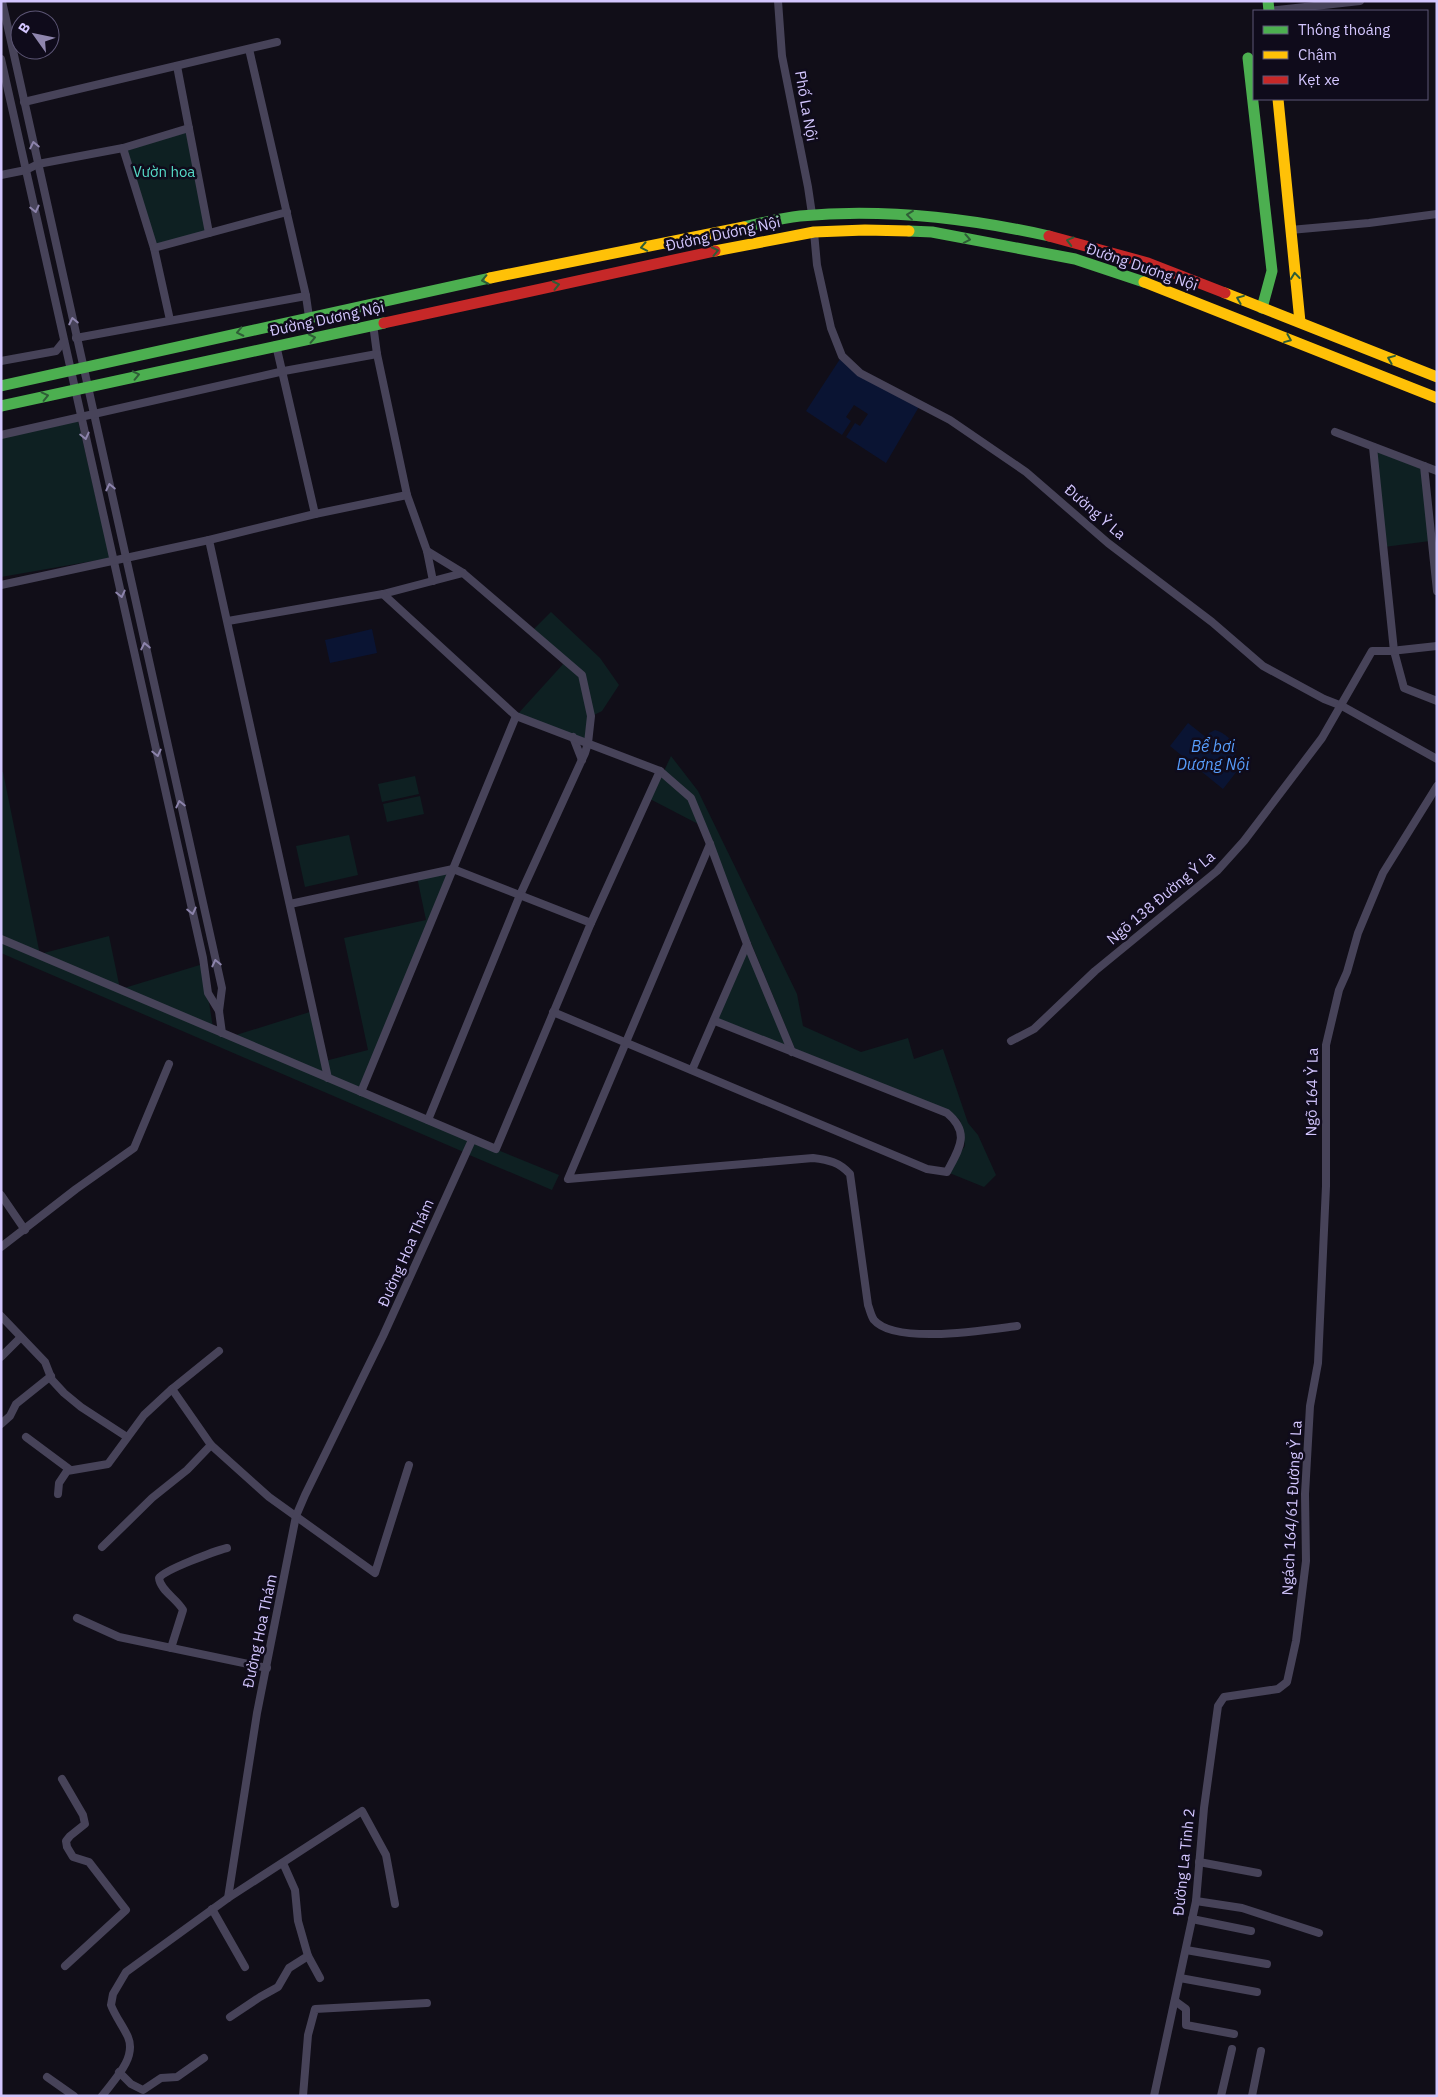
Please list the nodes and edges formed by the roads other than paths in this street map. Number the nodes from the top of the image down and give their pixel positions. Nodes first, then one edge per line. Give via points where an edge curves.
1 (2, 1) edge
2 (778, 1) edge
3 (1360, 1) edge
4 (1278, 10) edge
5 (277, 42) dead end
6 (249, 49) junction
7 (1248, 58) dead end
8 (1, 59) edge
9 (177, 66) junction
10 (1278, 100) edge
11 (24, 102) junction
12 (189, 128) junction
13 (123, 148) junction
14 (38, 164) junction
15 (26, 170) junction
16 (1, 175) edge
17 (287, 212) junction
18 (812, 214) junction
19 (1437, 214) edge
20 (1290, 230) junction
21 (208, 232) junction
22 (814, 232) junction
23 (1268, 232) junction
24 (154, 248) junction
25 (306, 296) junction
26 (1262, 308) junction
27 (309, 317) junction
28 (170, 320) junction
29 (1300, 322) junction
30 (373, 324) junction
31 (76, 338) junction
32 (64, 341) junction
33 (276, 345) junction
34 (377, 354) junction
35 (1, 361) edge
36 (84, 368) junction
37 (71, 371) junction
38 (284, 371) junction
39 (1437, 377) edge
40 (1, 386) edge
41 (88, 386) junction
42 (75, 388) junction
43 (1437, 398) edge
44 (1, 406) edge
45 (95, 415) junction
46 (81, 418) junction
47 (1335, 432) dead end
48 (1, 435) edge
49 (1373, 447) junction
50 (1424, 466) junction
51 (1437, 472) edge
52 (407, 495) junction
53 (315, 514) junction
54 (209, 540) junction
55 (427, 551) junction
56 (126, 559) junction
57 (113, 560) junction
58 (463, 573) junction
59 (433, 581) junction
60 (1, 585) edge
61 (1437, 591) edge
62 (383, 594) junction
63 (228, 621) junction
64 (1437, 646) edge
65 (1394, 651) junction
66 (1437, 701) edge
67 (1342, 706) junction
68 (516, 716) junction
69 (573, 737) junction
70 (588, 743) junction
71 (1437, 759) edge
72 (582, 760) junction
73 (660, 772) junction
74 (1437, 786) edge
75 (710, 844) junction
76 (453, 869) junction
77 (520, 896) junction
78 (290, 904) junction
79 (591, 923) junction
80 (1, 939) edge
81 (747, 944) junction
82 (219, 1011) junction
83 (553, 1012) junction
84 (715, 1021) junction
85 (222, 1033) junction
86 (1011, 1041) dead end
87 (625, 1042) junction
88 (792, 1052) junction
89 (170, 1064) dead end
90 (692, 1070) junction
91 (328, 1078) junction
92 (361, 1092) junction
93 (428, 1120) junction
94 (472, 1140) junction
95 (1, 1195) edge
96 (25, 1230) junction
97 (1, 1247) edge
98 (1, 1316) edge
99 (1017, 1326) dead end
100 (20, 1338) junction
101 (219, 1351) dead end
102 (1, 1358) edge
103 (1318, 1363) joint
104 (51, 1376) junction
105 (172, 1389) junction
106 (1, 1424) edge
107 (26, 1437) dead end
108 (126, 1437) junction
109 (211, 1445) junction
110 (409, 1465) dead end
111 (69, 1469) junction
112 (58, 1494) dead end
113 (296, 1516) junction
114 (102, 1548) dead end
115 (226, 1548) dead end
116 (77, 1618) dead end
117 (171, 1648) junction
118 (267, 1668) junction
119 (1287, 1682) joint
120 (62, 1779) dead end
121 (1199, 1862) junction
122 (283, 1863) junction
123 (1258, 1873) dead end
124 (228, 1898) junction
125 (1196, 1901) junction
126 (395, 1904) dead end
127 (212, 1909) junction
128 (1192, 1920) junction
129 (1251, 1931) dead end
130 (1318, 1933) dead end
131 (1186, 1950) junction
132 (308, 1956) junction
133 (1267, 1964) dead end
134 (65, 1966) dead end
135 (245, 1967) dead end
136 (320, 1978) dead end
137 (1180, 1978) junction
138 (1257, 1992) dead end
139 (1175, 2001) junction
140 (427, 2003) dead end
141 (230, 2017) dead end
142 (1234, 2034) dead end
143 (1232, 2049) dead end
144 (1261, 2051) dead end
145 (204, 2058) dead end
146 (119, 2072) junction
147 (47, 2077) dead end
148 (74, 2096) edge
149 (102, 2096) edge
150 (303, 2096) edge
151 (1154, 2096) edge
152 (1221, 2096) edge
153 (1252, 2096) edge

1 - 11 street
2 - 18 street, Phố La Nội via 782,56
3 - 4 street
5 - 6 street
6 - 9 street
6 - 17 street
7 - 23 main road
8 - 15 street
9 - 11 street
9 - 12 street
10 - 20 main road
14 -> 11 street
12 - 13 street
12 - 21 street
13 - 14 street
13 - 24 street
14 - 15 street
31 -> 14 street
15 - 16 street
15 -> 32 street
17 - 21 street
17 - 25 street
18 - 22 main road
26 -> 18 main road, Đường Dương Nội via 1149,263 1057,238 989,224 903,214
18 -> 27 main road, Đường Dương Nội
19 - 20 street
20 - 23 main road
29 -> 20 main road
21 - 24 street
30 -> 22 main road, Đường Dương Nội
22 -> 43 main road, Đường Dương Nội via 932,232 1075,259 1143,281
22 - 67 street, Đường Ỷ La via 817,265 831,328 842,356 860,373 950,420 1026,472 1263,666
23 - 26 main road via 1272,271
24 - 28 street
25 - 27 street
25 - 28 street
26 - 29 main road, Đường Dương Nội
27 -> 36 main road, Đường Dương Nội
28 - 31 street
39 -> 29 main road, Đường Dương Nội
33 -> 30 main road, Đường Dương Nội
30 - 34 street
31 - 36 street
32 - 35 street via 56,350
32 - 37 street
33 - 38 street
41 -> 33 main road, Đường Dương Nội
34 - 38 street
34 - 52 street
36 - 37 main road, Đường Dương Nội
36 - 41 street
37 - 40 main road, Đường Dương Nội
37 - 42 street
38 - 45 street
38 - 53 street
41 - 42 main road, Đường Dương Nội
41 - 45 street
44 -> 42 main road, Đường Dương Nội
42 - 46 street
45 - 46 street
56 -> 45 street
46 - 48 street
46 -> 57 street
47 - 49 street
49 - 50 street
49 - 65 street
50 - 51 street
50 - 61 street
52 - 53 street
52 - 55 street
53 - 54 street
54 - 56 street
54 - 63 street
55 - 58 street
55 - 59 street
56 - 57 street
82 -> 56 street via 222,988
57 - 60 street
57 -> 82 street via 203,958 208,993
58 - 59 street
58 - 70 street via 582,674 592,716
59 - 62 street
62 - 63 street
62 - 68 street
63 - 78 street
64 - 65 street
65 - 66 street via 1404,688
65 - 67 street, Ngõ 138 Đường Ỷ La via 1372,652
67 - 71 street, Đường Ỷ La
67 - 86 street, Ngõ 138 Đường Ỷ La via 1316,746 1244,841 1217,871 1095,971 1034,1029
68 - 69 street
68 - 76 street
69 - 70 street
69 - 72 street
70 - 72 street
70 - 73 street
72 - 77 street
73 - 75 street via 691,798
73 - 79 street
74 - 103 street, Ngõ 164 Ỷ La via 1383,872 1339,990 1326,1045 1326,1186
75 - 81 street
75 - 87 street
76 - 77 street
76 - 78 street
76 - 92 street
77 - 79 street
77 - 93 street
78 - 91 street
79 - 83 street
80 - 85 street
81 - 84 street
81 - 88 street
82 - 85 street
83 - 87 street
83 - 94 street via 496,1149
84 - 88 street
84 - 90 street
85 - 91 street
87 - 90 street
87 - 99 street via 568,1178 813,1158 830,1160 842,1165 850,1174 868,1306 874,1319 884,1327 904,1333 934,1334
88 - 90 street via 947,1113 957,1122 962,1144 947,1172 927,1169
89 - 96 street via 135,1146
91 - 92 street
92 - 93 street
93 - 94 street
94 - 113 street, Đường Hoa Thám
95 - 96 street
96 - 97 street
98 - 100 street
100 - 102 street
100 - 104 street via 44,1362
101 - 105 street
103 - 119 street, Ngách 164/61 Đường Ỷ La via 1310,1406 1305,1494 1306,1561 1296,1641
104 - 106 street via 16,1404
104 - 108 street via 74,1402
105 - 108 street
105 - 109 street
107 - 111 street
108 - 111 street via 106,1465
109 - 113 street via 269,1497
109 - 114 street
110 - 113 street via 375,1572
111 - 112 street via 59,1483
113 - 118 street, Đường Hoa Thám
115 - 117 street via 165,1572 159,1578 183,1610
116 - 117 street via 119,1638
117 - 118 street
118 - 124 street, Đường Hoa Thám
119 - 121 street, Đường La Tinh 2 via 1278,1689 1224,1697 1218,1706
120 - 134 street via 85,1824 70,1836 66,1847 73,1857 89,1862 126,1910
121 - 123 street
121 - 125 street, Đường La Tinh 2
122 - 124 street
122 - 126 street via 363,1811 386,1855
122 - 132 street via 295,1890 298,1921
124 - 127 street
125 - 128 street, Đường La Tinh 2
125 - 130 street via 1242,1908
127 - 135 street
127 - 146 street via 126,1972 119,1981 111,2005 128,2036 131,2050
128 - 129 street
128 - 131 street, Đường La Tinh 2
131 - 133 street
131 - 137 street, Đường La Tinh 2
132 - 136 street
132 - 141 street via 289,1968 278,1987
137 - 138 street
137 - 139 street, Đường La Tinh 2
139 - 142 street via 1186,2009 1186,2025
139 - 151 street, Đường La Tinh 2
140 - 150 street via 315,2010 308,2035
143 - 152 street
144 - 153 street
145 - 146 street via 177,2076 161,2078 143,2090
146 - 149 street
147 - 148 street

